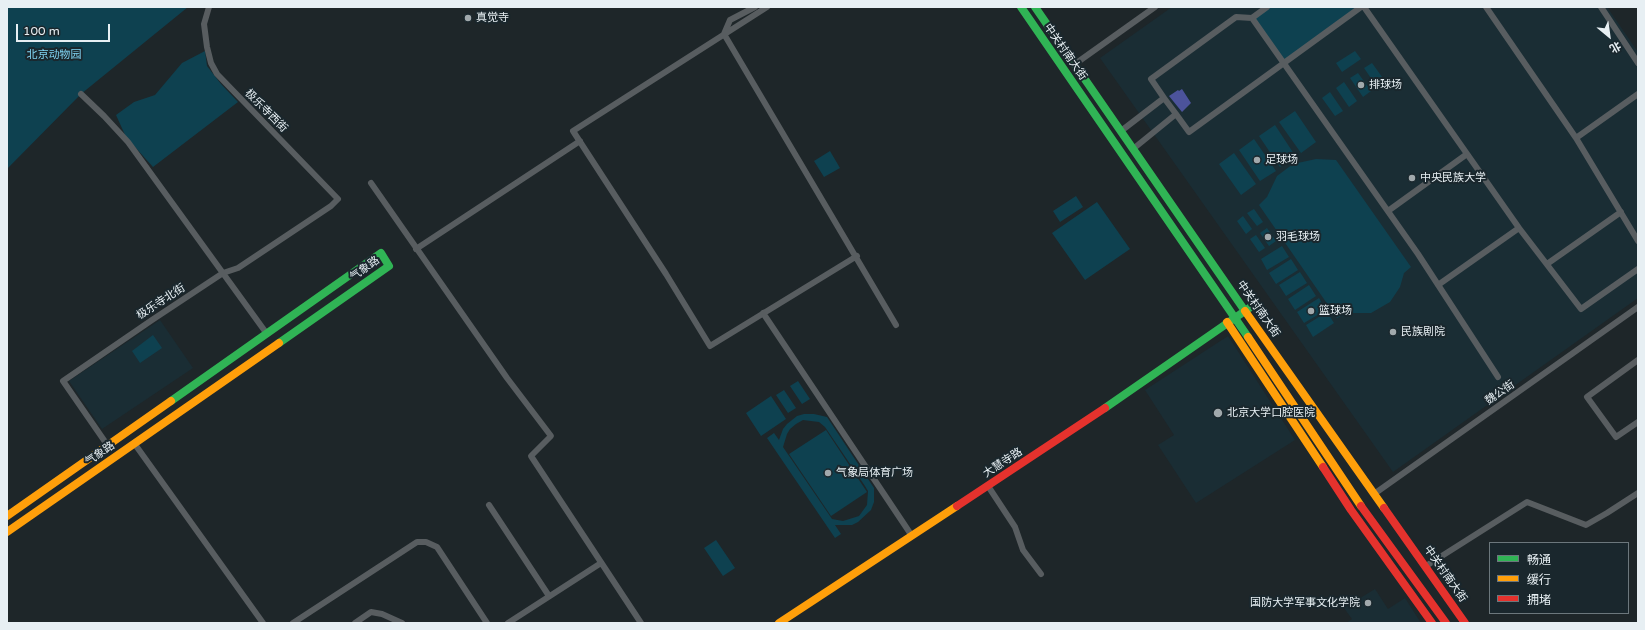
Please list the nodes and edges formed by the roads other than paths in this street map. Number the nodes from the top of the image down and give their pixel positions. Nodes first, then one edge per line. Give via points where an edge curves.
1 (209, 7) edge
2 (756, 7) edge
3 (767, 7) edge
4 (1021, 7) edge
5 (1035, 7) edge
6 (1155, 7) edge
7 (1267, 7) edge
8 (1363, 7) edge
9 (1486, 7) edge
10 (1601, 7) edge
11 (1252, 18) junction
12 (724, 34) junction
13 (1284, 63) junction
14 (1638, 63) edge
15 (1075, 64) junction
16 (81, 94) dead end
17 (1638, 94) edge
18 (1164, 98) junction
19 (1176, 114) junction
20 (1121, 131) junction
21 (1576, 138) junction
22 (580, 141) junction
23 (1134, 149) junction
24 (1467, 154) junction
25 (371, 183) dead end
26 (338, 199) joint
27 (1388, 211) junction
28 (1621, 212) junction
29 (1519, 228) junction
30 (1638, 241) edge
31 (416, 249) junction
32 (857, 256) junction
33 (1547, 264) junction
34 (1638, 269) edge
35 (223, 273) junction
36 (1438, 285) junction
37 (322, 294) junction
38 (1255, 304) dead end
39 (330, 306) junction
40 (1638, 307) edge
41 (1245, 310) junction
42 (763, 313) junction
43 (1235, 317) junction
44 (1227, 322) junction
45 (896, 325) dead end
46 (267, 334) junction
47 (1638, 360) edge
48 (1498, 377) dead end
49 (1638, 422) edge
50 (134, 443) junction
51 (108, 446) junction
52 (988, 486) junction
53 (1638, 493) edge
54 (1374, 494) junction
55 (489, 505) dead end
56 (7, 516) edge
57 (7, 532) edge
58 (912, 536) junction
59 (601, 563) junction
60 (1426, 566) junction
61 (1041, 574) dead end
62 (549, 596) junction
63 (782, 622) edge
64 (263, 623) edge
65 (294, 623) edge
66 (355, 623) edge
67 (402, 623) edge
68 (487, 623) edge
69 (508, 623) edge
70 (641, 623) edge
71 (1432, 623) edge
72 (1446, 623) edge
73 (1465, 623) edge

1 - 26 street, 极乐寺西街 via 204,24 208,52 216,74
2 - 12 street via 730,20
3 - 12 street
4 - 43 street, 中关村南大街
5 - 15 street, 中关村南大街
6 - 15 street
7 - 11 street
8 - 13 street
8 - 24 street
9 - 21 street
10 - 14 street
11 - 13 street
11 - 18 street via 1236,17 1151,79
12 - 22 street via 573,131
12 - 32 street
13 - 19 street via 1189,132
13 - 27 street
15 - 20 street, 中关村南大街
16 - 35 street via 128,142
17 - 21 street
18 - 19 street
18 - 20 street
19 - 23 street
20 - 23 street, 中关村南大街
21 - 28 street
22 - 31 street
22 - 42 street via 710,346
23 - 41 street, 中关村南大街
24 - 27 street
24 - 29 street
25 - 31 street
26 - 35 street, 极乐寺北街 via 238,268
27 - 36 street
28 - 30 street
28 - 33 street
29 - 33 street
29 - 36 street
31 - 59 street via 507,378 552,436 531,456
32 - 42 street
32 - 45 street
33 - 34 street via 1581,309
35 - 46 street
35 - 51 street, 极乐寺北街 via 63,381
36 - 48 street
37 - 39 street
37 - 39 street, 气象路 via 381,253 389,266
37 - 46 street, 气象路
38 - 41 street, 大慧寺路
39 - 50 street, 气象路
40 - 54 street, 魏公街
41 - 43 street, 大慧寺路
41 - 54 street, 中关村南大街
42 - 58 street
43 - 44 street, 大慧寺路
43 - 72 street, 中关村南大街 via 1360,505
44 - 52 street, 大慧寺路 via 1160,372
44 - 71 street via 1351,510
46 - 51 street, 气象路
47 - 49 street via 1587,398 1616,437
50 - 57 street, 气象路
50 - 64 street
51 - 56 street, 气象路
52 - 58 street, 大慧寺路
52 - 61 street via 1016,527 1022,550
53 - 60 street via 1586,525 1527,502
54 - 60 street, 中关村南大街
55 - 62 street
58 - 63 street, 大慧寺路
59 - 62 street
59 - 70 street
60 - 73 street, 中关村南大街
62 - 69 street
65 - 68 street via 417,542 426,542 437,547
66 - 67 street via 371,612

